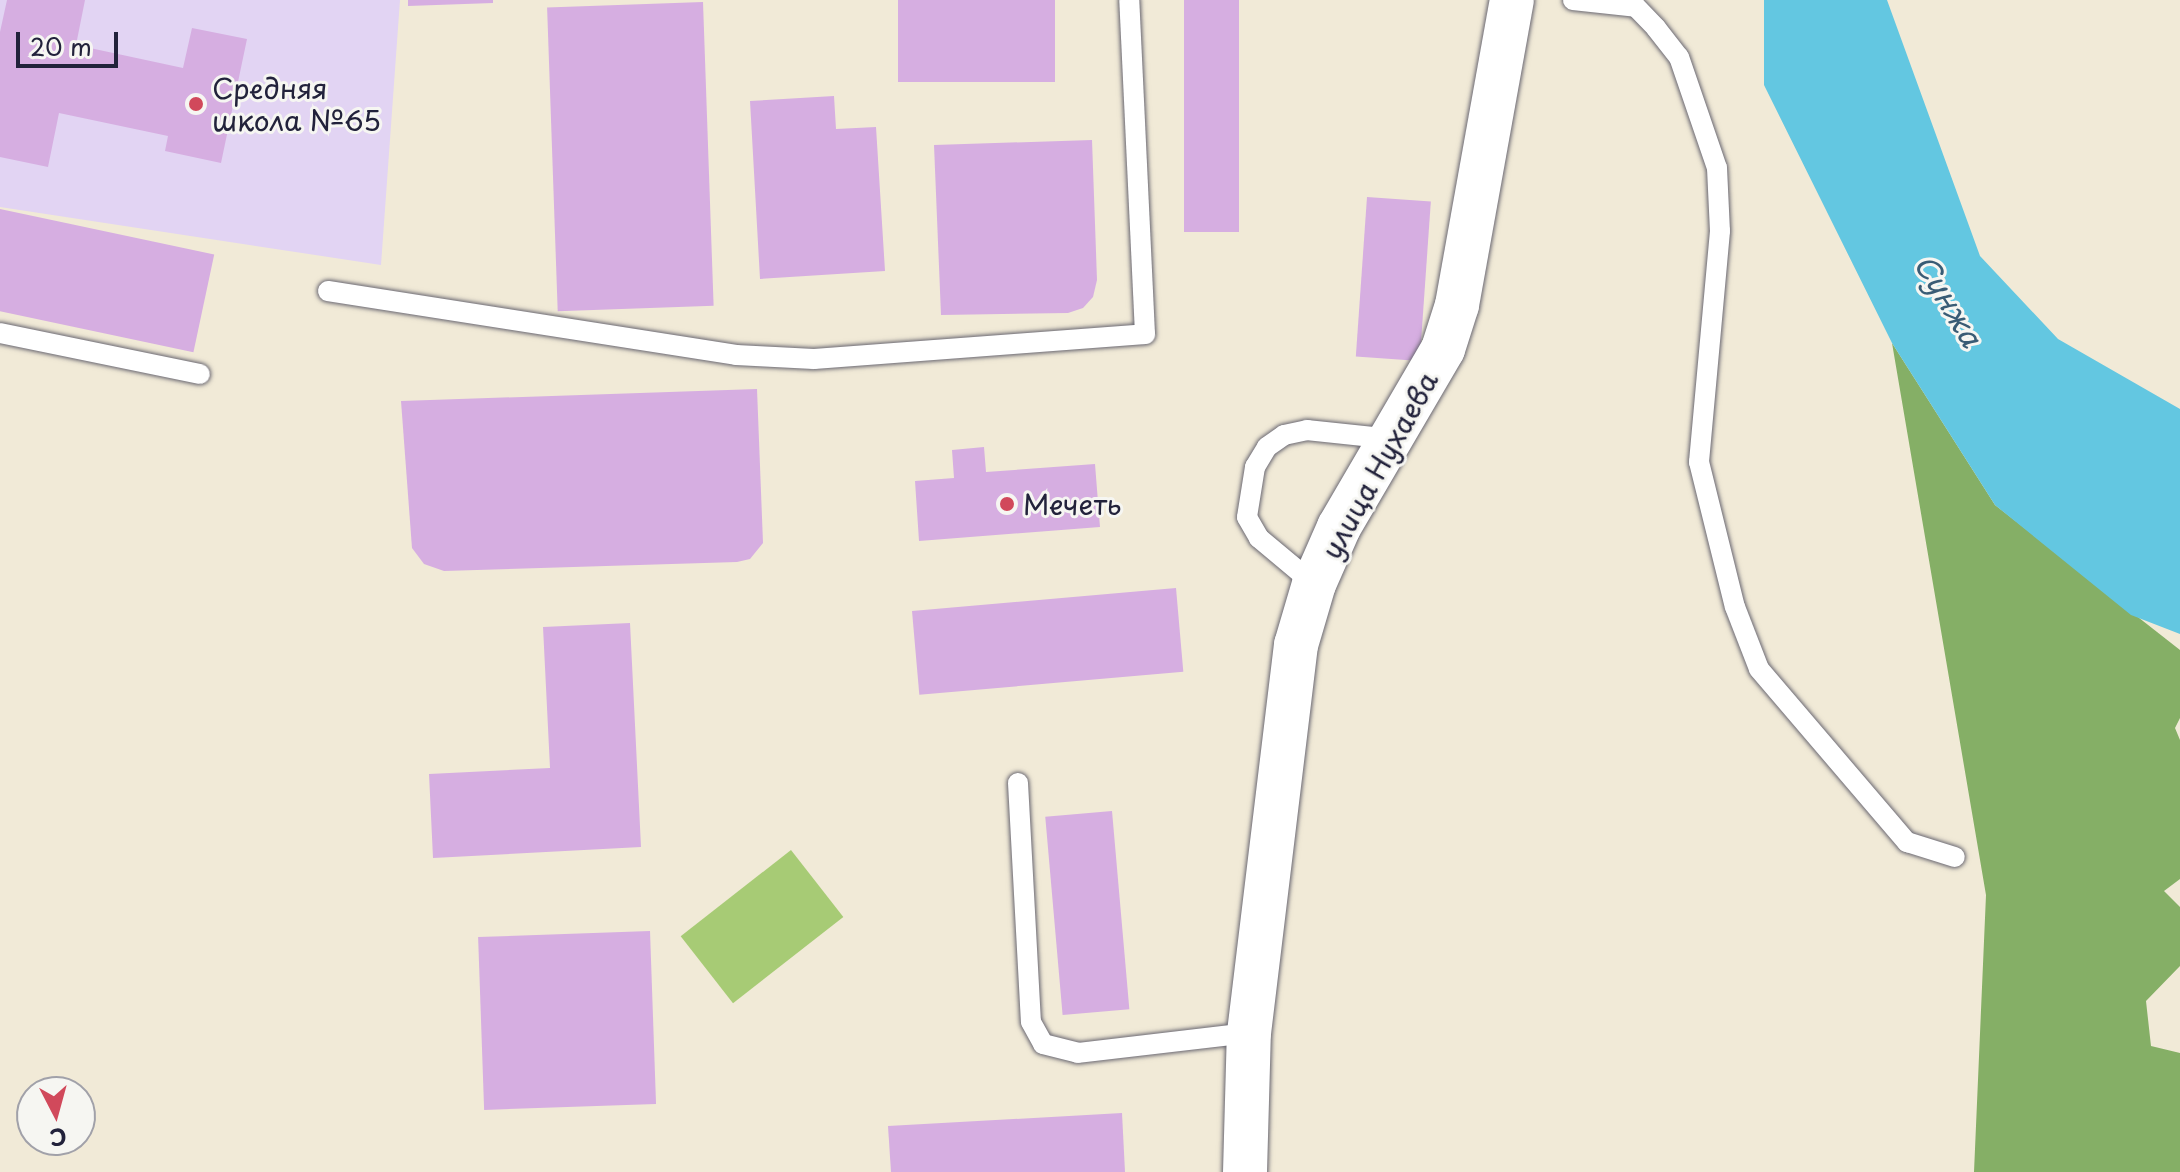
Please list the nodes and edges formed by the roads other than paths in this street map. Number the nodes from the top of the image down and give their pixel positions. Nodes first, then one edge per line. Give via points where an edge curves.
1 (1129, 0) edge
2 (1512, 0) edge
3 (1573, 0) edge
4 (328, 291) dead end
5 (0, 333) edge
6 (200, 374) dead end
7 (1392, 439) junction
8 (1314, 584) junction
9 (1018, 783) dead end
10 (1955, 857) dead end
11 (1249, 1033) junction
12 (1245, 1172) edge

1 - 4 lane via 1145,334 814,359 752,356
2 - 7 street, улица Нухаева via 1457,305 1443,349
3 - 10 lane via 1636,7 1656,28 1679,57 1717,168 1720,231 1699,462 1735,607 1759,669 1907,842
5 - 6 lane
7 - 8 street, улица Нухаева via 1339,527
7 - 8 lane via 1307,430 1276,441 1255,467 1247,517 1259,538
8 - 11 street, улица Нухаева via 1296,645
9 - 11 lane via 1031,1022 1043,1044 1078,1053
11 - 12 street, улица Нухаева

